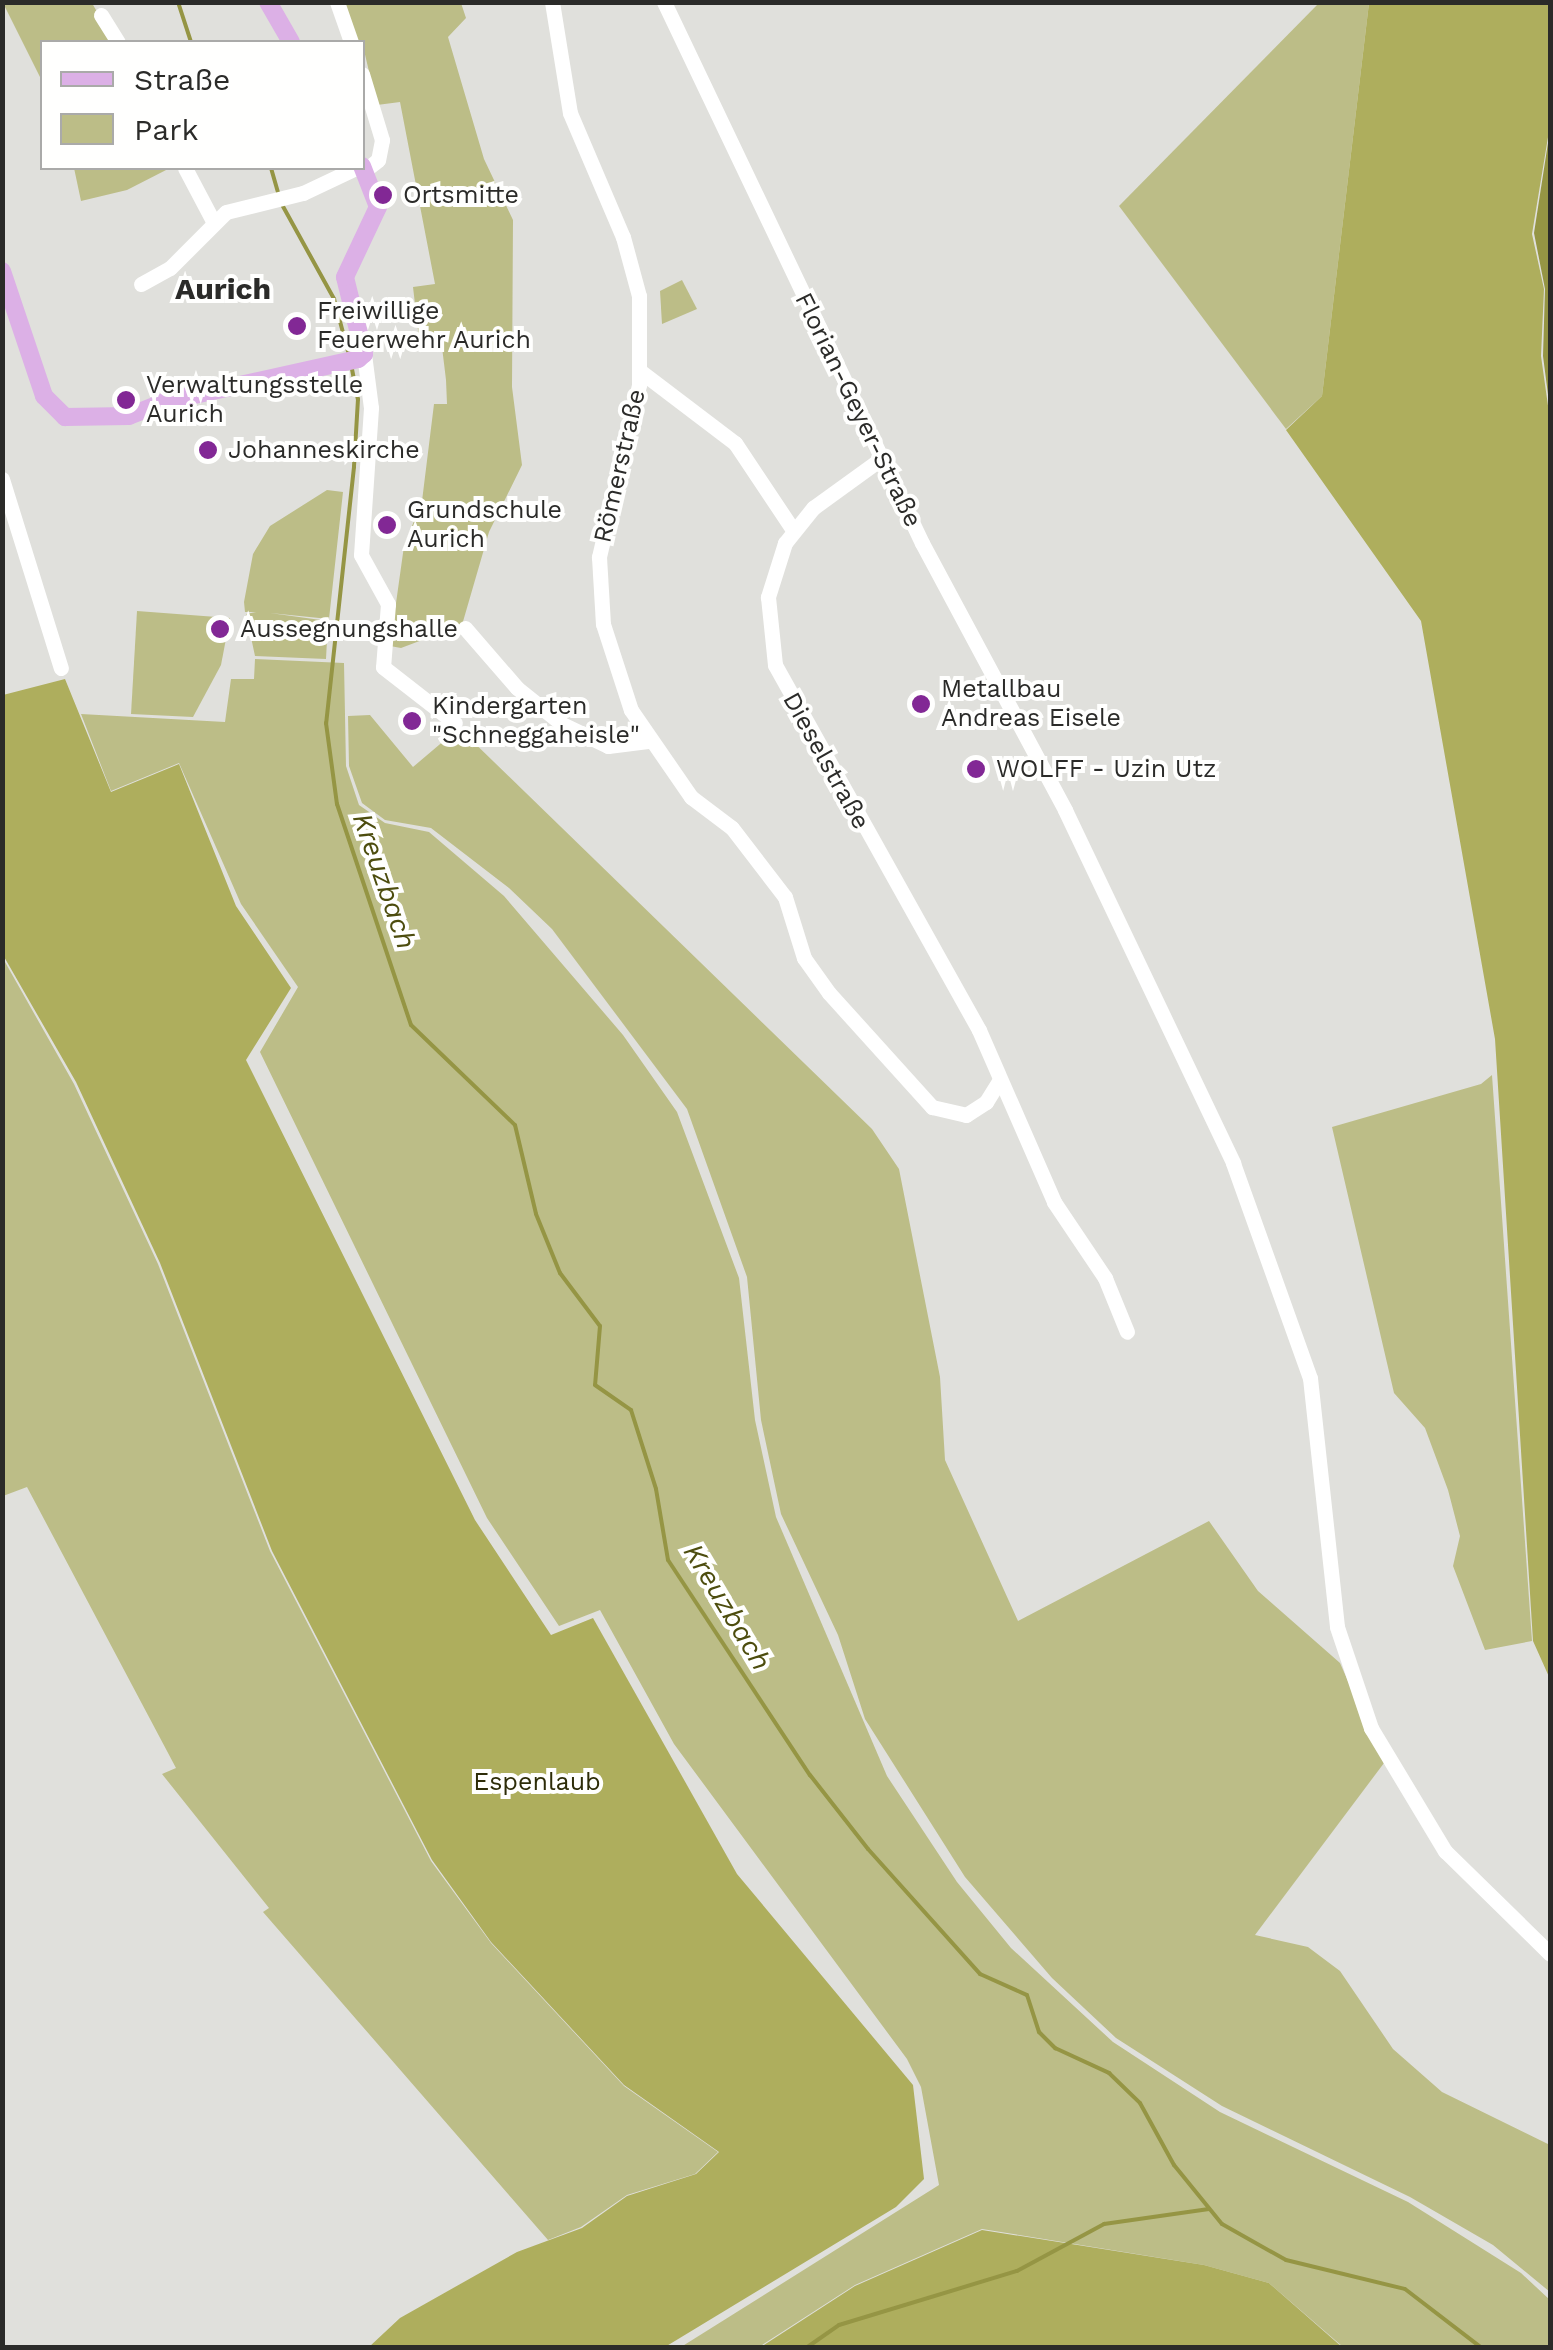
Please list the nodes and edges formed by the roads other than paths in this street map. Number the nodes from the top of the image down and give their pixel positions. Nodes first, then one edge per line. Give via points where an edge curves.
1 (268, 2) edge
2 (336, 2) edge
3 (552, 2) edge
4 (664, 2) edge
5 (102, 15) dead end
6 (117, 40) edge
7 (290, 40) edge
8 (350, 40) edge
9 (365, 84) edge
10 (365, 166) edge
11 (186, 170) edge
12 (356, 170) edge
13 (362, 170) edge
14 (212, 220) junction
15 (2, 270) edge
16 (141, 284) dead end
17 (356, 359) junction
18 (640, 371) junction
19 (882, 458) junction
20 (2, 479) edge
21 (793, 530) junction
22 (465, 628) dead end
23 (61, 668) dead end
24 (454, 723) dead end
25 (648, 741) junction
26 (999, 1081) junction
27 (1127, 1332) dead end
28 (1550, 1954) edge

1 - 7 main road
2 - 8 street
3 - 18 street, Römerstraße via 570,113 636,277
4 - 19 street, Florian-Geyer-Straße
5 - 6 street
9 - 10 street via 382,140 378,160
11 - 14 street
12 - 14 street
13 - 17 main road via 377,197 377,217 345,276
14 - 16 street via 170,268
15 - 17 main road via 54,409 86,421
17 - 24 street via 372,408 361,555 388,604 383,667
18 - 21 street via 736,442
18 - 25 street, Römerstraße via 599,557 603,624 615,670
19 - 21 street, Dieselstraße
19 - 28 street, Florian-Geyer-Straße via 1202,1092 1301,1346 1316,1415 1332,1601 1359,1701 1402,1788 1445,1851
20 - 23 street
21 - 26 street, Dieselstraße via 771,570 774,665 980,1030
22 - 25 street via 517,688 562,724 608,746
25 - 26 street, Römerstraße via 691,797 750,848 785,896 812,970 932,1106 966,1115 986,1102
26 - 27 street, Dieselstraße via 1054,1202 1105,1278

